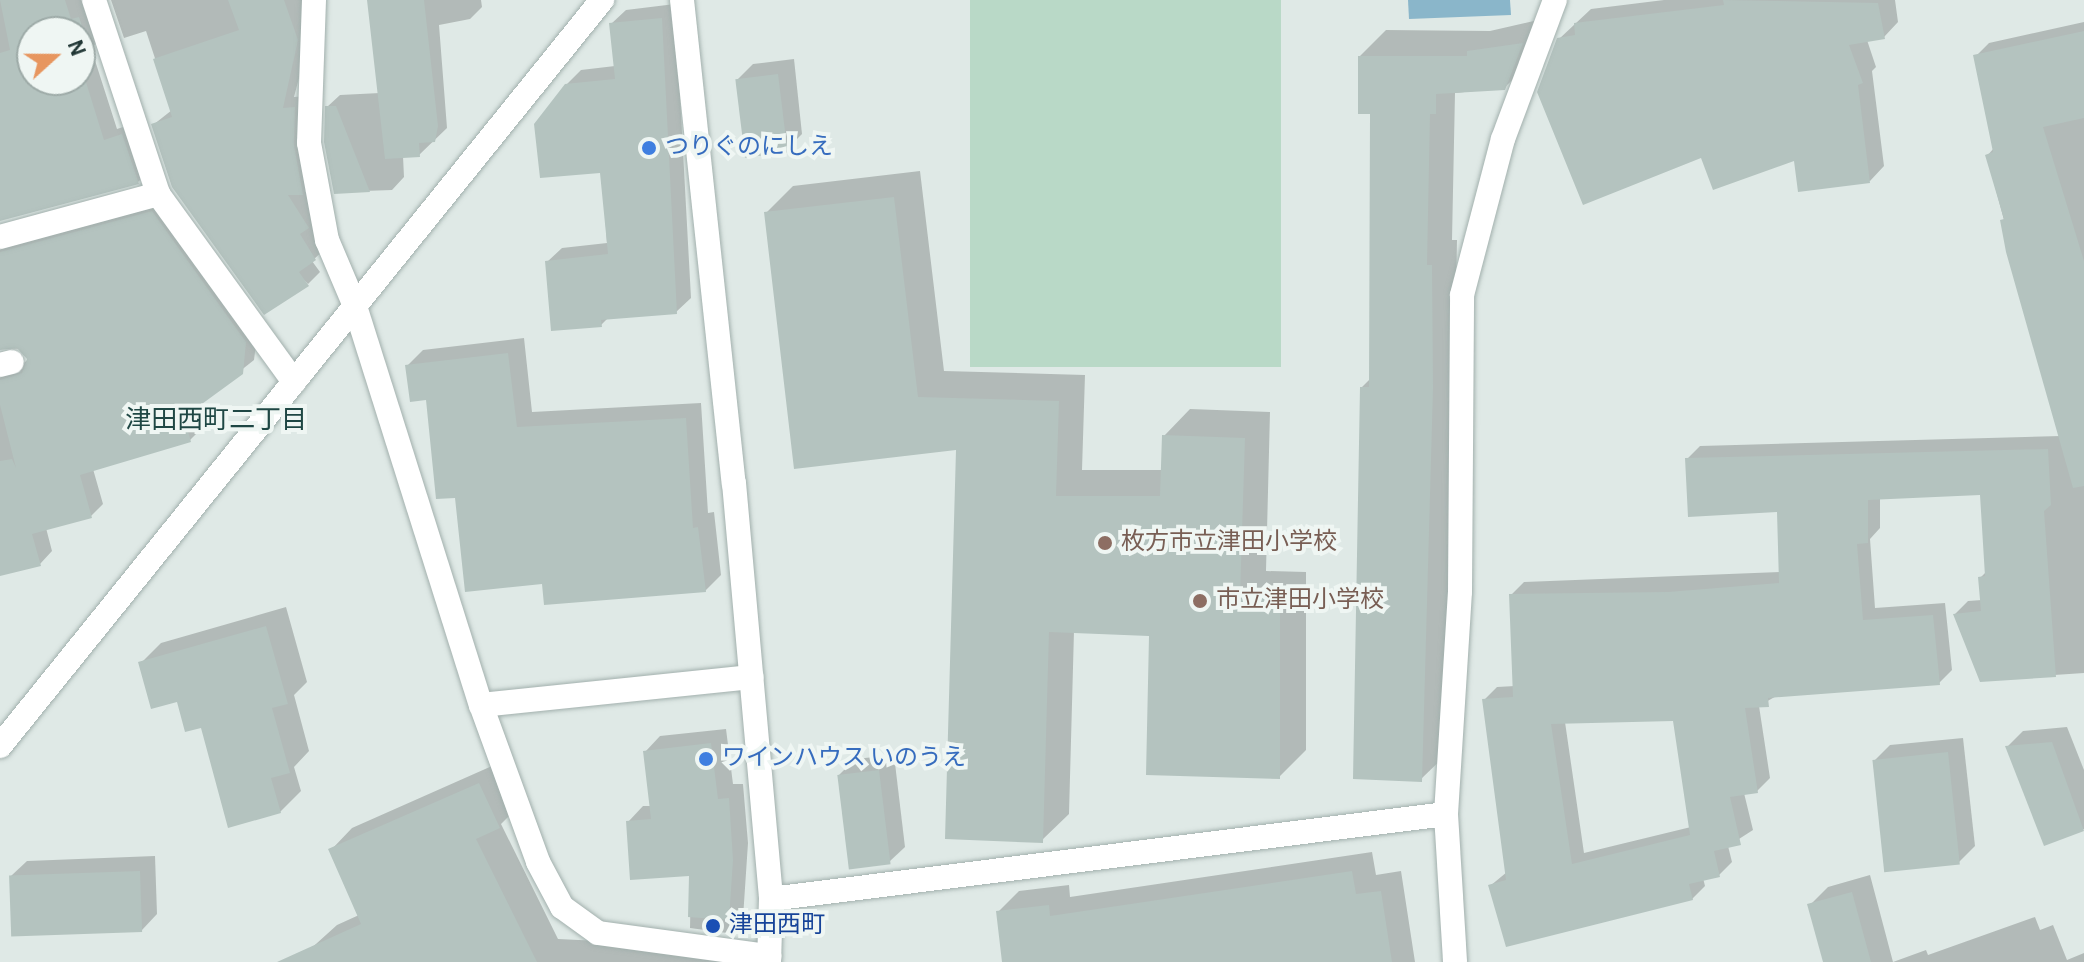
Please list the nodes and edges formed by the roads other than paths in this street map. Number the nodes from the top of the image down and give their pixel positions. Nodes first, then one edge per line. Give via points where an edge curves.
1 (94, 0) edge
2 (314, 0) edge
3 (602, 0) edge
4 (682, 0) edge
5 (1555, 0) edge
6 (158, 194) junction
7 (0, 237) edge
8 (355, 306) junction
9 (294, 382) junction
10 (752, 677) junction
11 (481, 705) junction
12 (0, 746) edge
13 (1446, 814) junction
14 (771, 899) junction
15 (769, 959) edge
16 (1455, 962) edge

1 - 6 street
2 - 8 street via 309,143 327,240
3 - 8 street
4 - 10 street
5 - 13 street via 1503,139 1462,295 1460,592
6 - 7 street
6 - 9 street
8 - 9 street
8 - 11 street
9 - 12 street
10 - 11 street
10 - 14 street
11 - 15 street via 538,862 562,907 598,933
13 - 14 street
13 - 16 street
14 - 15 street

